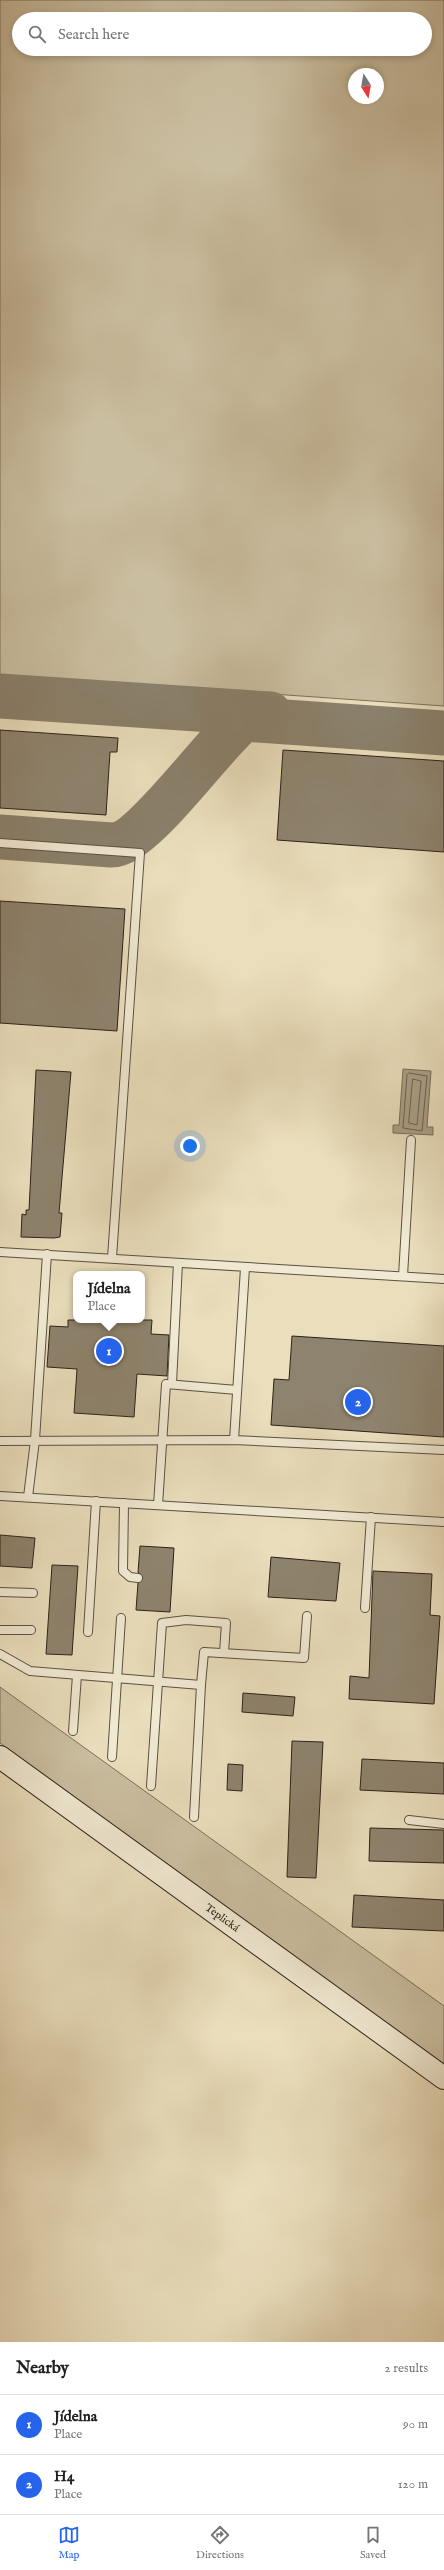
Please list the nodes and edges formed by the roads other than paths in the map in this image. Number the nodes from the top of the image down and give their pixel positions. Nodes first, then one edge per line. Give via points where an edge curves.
1 (0, 843) edge
2 (411, 1140) dead end
3 (0, 1252) edge
4 (47, 1254) junction
5 (112, 1258) junction
6 (178, 1263) junction
7 (245, 1268) junction
8 (404, 1276) junction
9 (444, 1279) edge
10 (172, 1384) junction
11 (237, 1390) junction
12 (35, 1440) junction
13 (161, 1440) junction
14 (234, 1440) junction
15 (0, 1441) edge
16 (444, 1450) edge
17 (0, 1496) edge
18 (28, 1497) junction
19 (96, 1502) junction
20 (124, 1503) junction
21 (158, 1505) junction
22 (371, 1517) junction
23 (444, 1522) edge
24 (138, 1578) dead end
25 (0, 1592) edge
26 (33, 1593) dead end
27 (365, 1608) dead end
28 (307, 1616) dead end
29 (121, 1618) dead end
30 (0, 1630) edge
31 (31, 1630) dead end
32 (88, 1632) dead end
33 (224, 1653) junction
34 (0, 1654) edge
35 (77, 1675) junction
36 (117, 1678) junction
37 (158, 1681) junction
38 (201, 1685) junction
39 (73, 1730) dead end
40 (0, 1757) edge
41 (112, 1757) dead end
42 (151, 1786) dead end
43 (194, 1817) dead end
44 (409, 1820) dead end
45 (444, 1824) edge
46 (444, 2078) edge

1 - 5 lane via 140,853
2 - 8 lane
3 - 4 lane
4 - 5 lane
4 - 12 lane
5 - 6 lane
6 - 7 lane
6 - 10 lane
7 - 8 lane
7 - 11 lane
8 - 9 lane
10 - 11 lane
10 - 13 lane via 166,1384
11 - 14 lane
12 - 13 lane
12 - 15 lane
12 - 18 lane
13 - 14 lane
13 - 21 lane
14 - 16 lane
17 - 18 lane
18 - 19 lane
19 - 20 lane
19 - 32 lane
20 - 21 lane
20 - 24 lane via 124,1571 130,1577
21 - 22 lane
22 - 23 lane
22 - 27 lane
25 - 26 lane
28 - 33 lane via 304,1658
29 - 36 lane
30 - 31 lane
33 - 37 lane via 226,1623 186,1620 162,1623
33 - 38 lane via 204,1652
34 - 35 lane via 30,1671
35 - 36 lane
35 - 39 lane
36 - 37 lane
36 - 41 lane
37 - 38 lane
37 - 42 lane
38 - 43 lane
40 - 46 main road, Teplická
44 - 45 lane

